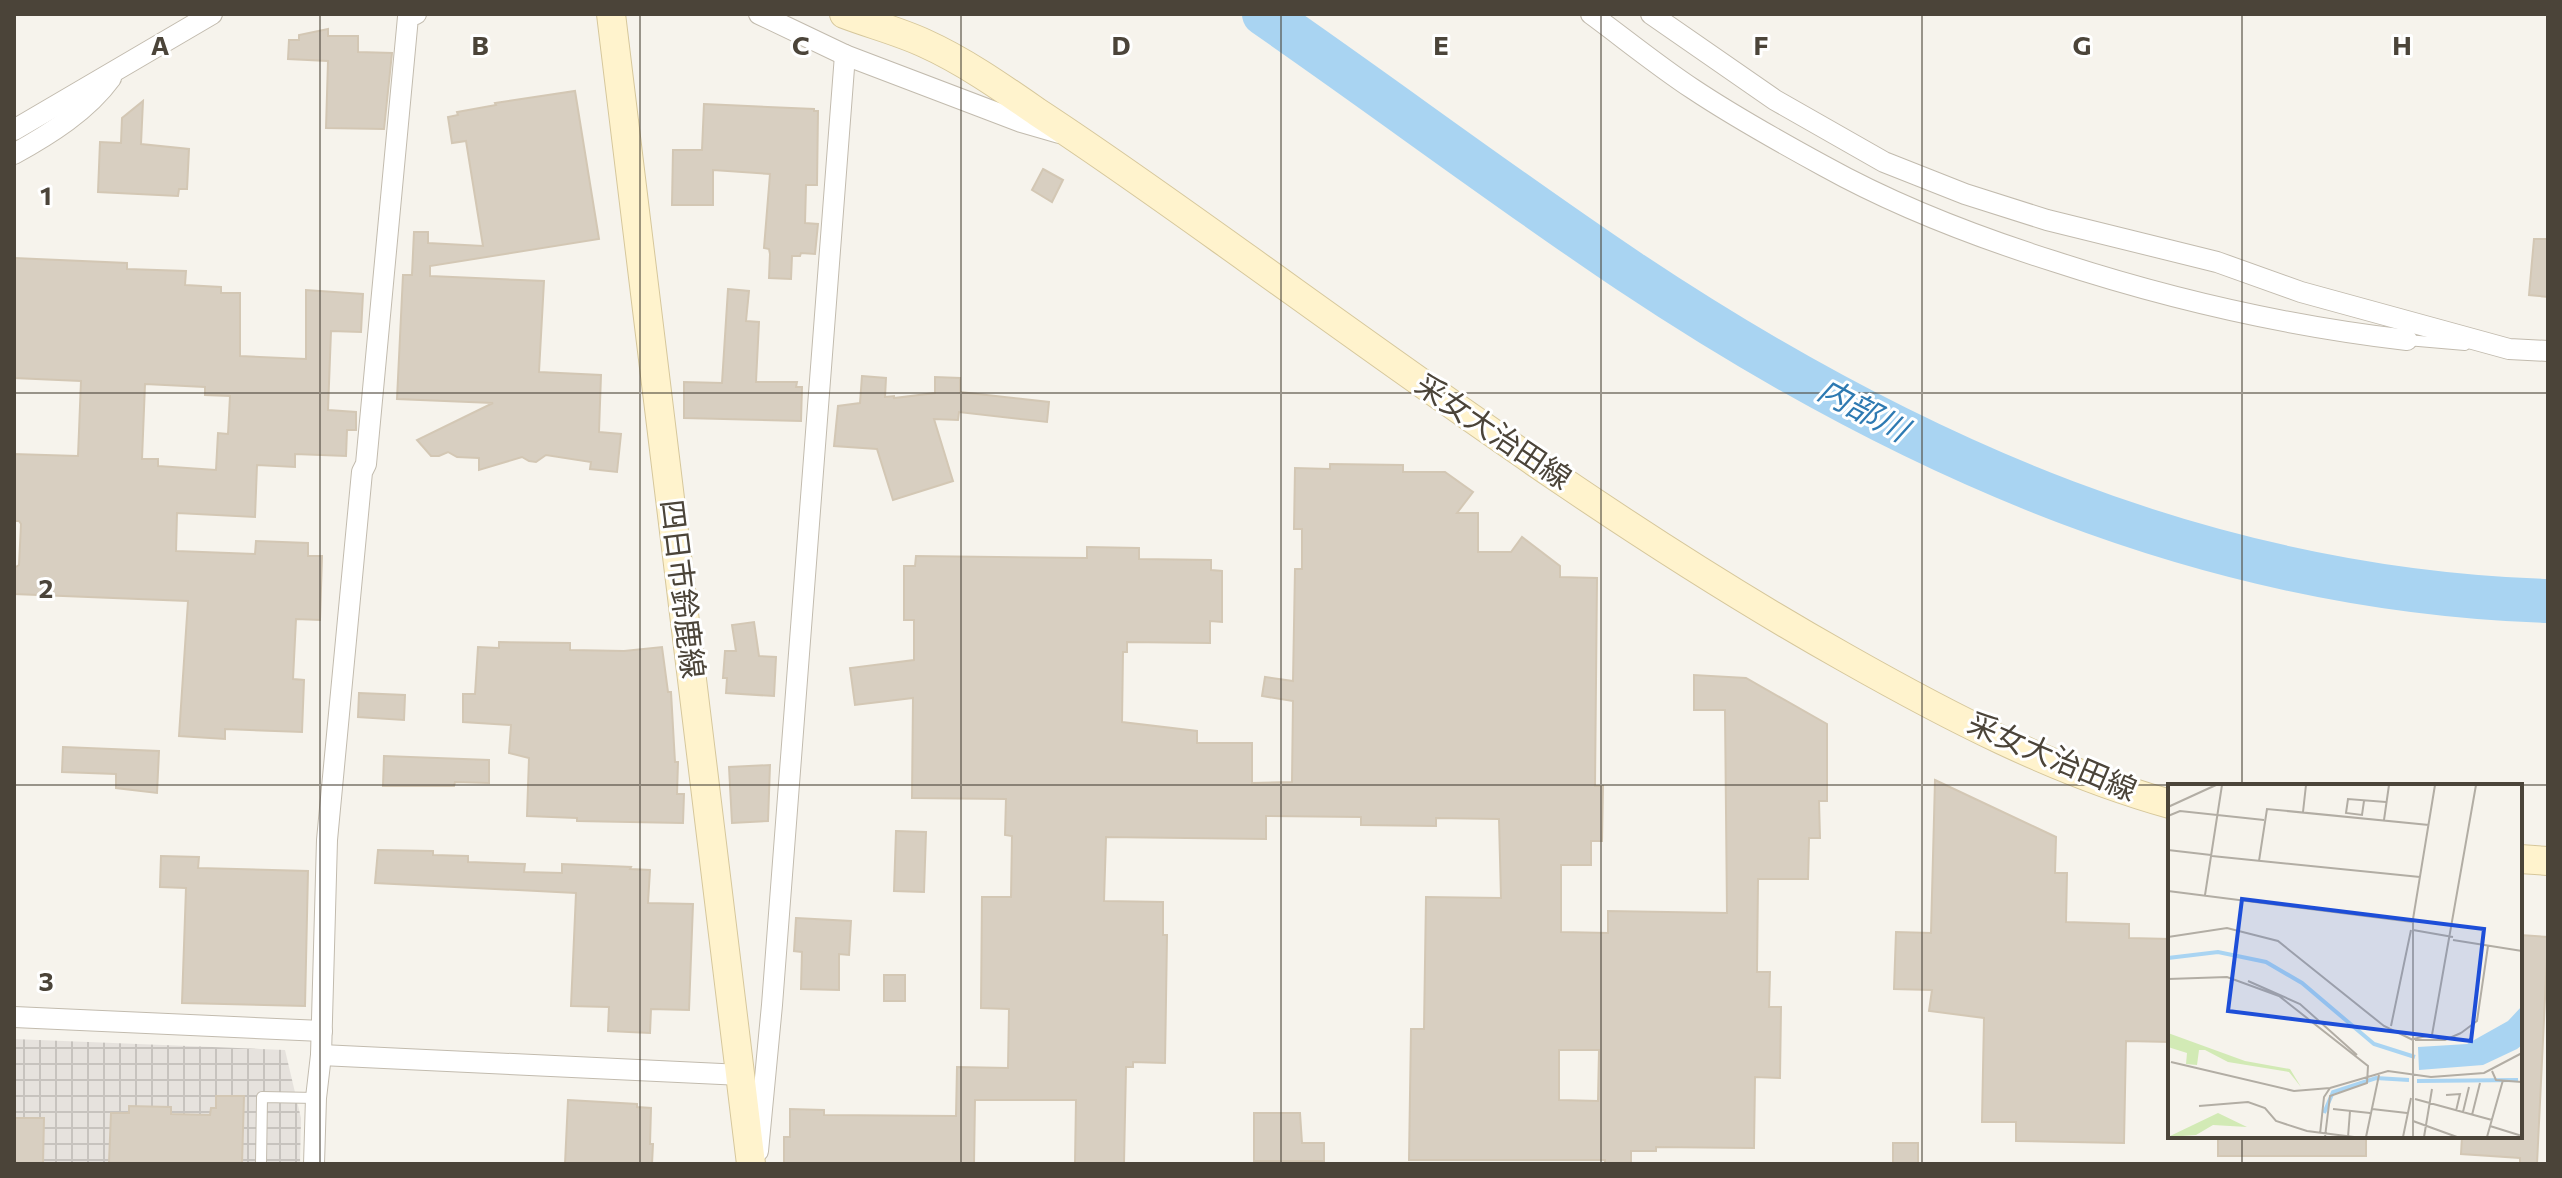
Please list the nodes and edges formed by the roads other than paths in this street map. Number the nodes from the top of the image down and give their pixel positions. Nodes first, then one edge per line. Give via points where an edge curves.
1 (212, 14) edge
2 (416, 14) edge
3 (611, 14) edge
4 (759, 14) edge
5 (844, 14) edge
6 (1591, 14) edge
7 (1651, 14) edge
8 (845, 55) junction
9 (116, 71) junction
10 (14, 130) edge
11 (1078, 139) junction
12 (14, 154) edge
13 (2407, 340) joint
14 (2509, 349) junction
15 (2548, 351) edge
16 (2168, 803) edge
17 (2522, 859) edge
18 (2548, 861) edge
19 (14, 1017) edge
20 (322, 1031) junction
21 (321, 1055) junction
22 (742, 1075) junction
23 (316, 1098) junction
24 (261, 1164) edge
25 (314, 1164) edge
26 (754, 1164) edge

1 - 9 street
2 - 20 street via 408,17 337,729 327,840
3 - 22 main road, 四日市鈴鹿線
4 - 8 street
5 - 11 main road, 采女大治田線 via 925,43
6 - 13 street via 1694,90 1760,130 1886,198 1985,239 2206,306
7 - 14 street via 1775,100 1884,162 1965,194
8 - 11 street
8 - 26 street via 772,1005
9 - 10 street
9 - 12 street via 97,97
11 - 16 main road, 采女大治田線 via 1480,426 1730,590 1989,734
13 - 14 lane
14 - 15 street
17 - 18 main road
19 - 20 street
20 - 21 street
21 - 22 street
21 - 23 street
22 - 26 main road, 四日市鈴鹿線
23 - 24 lane via 262,1097
23 - 25 street

